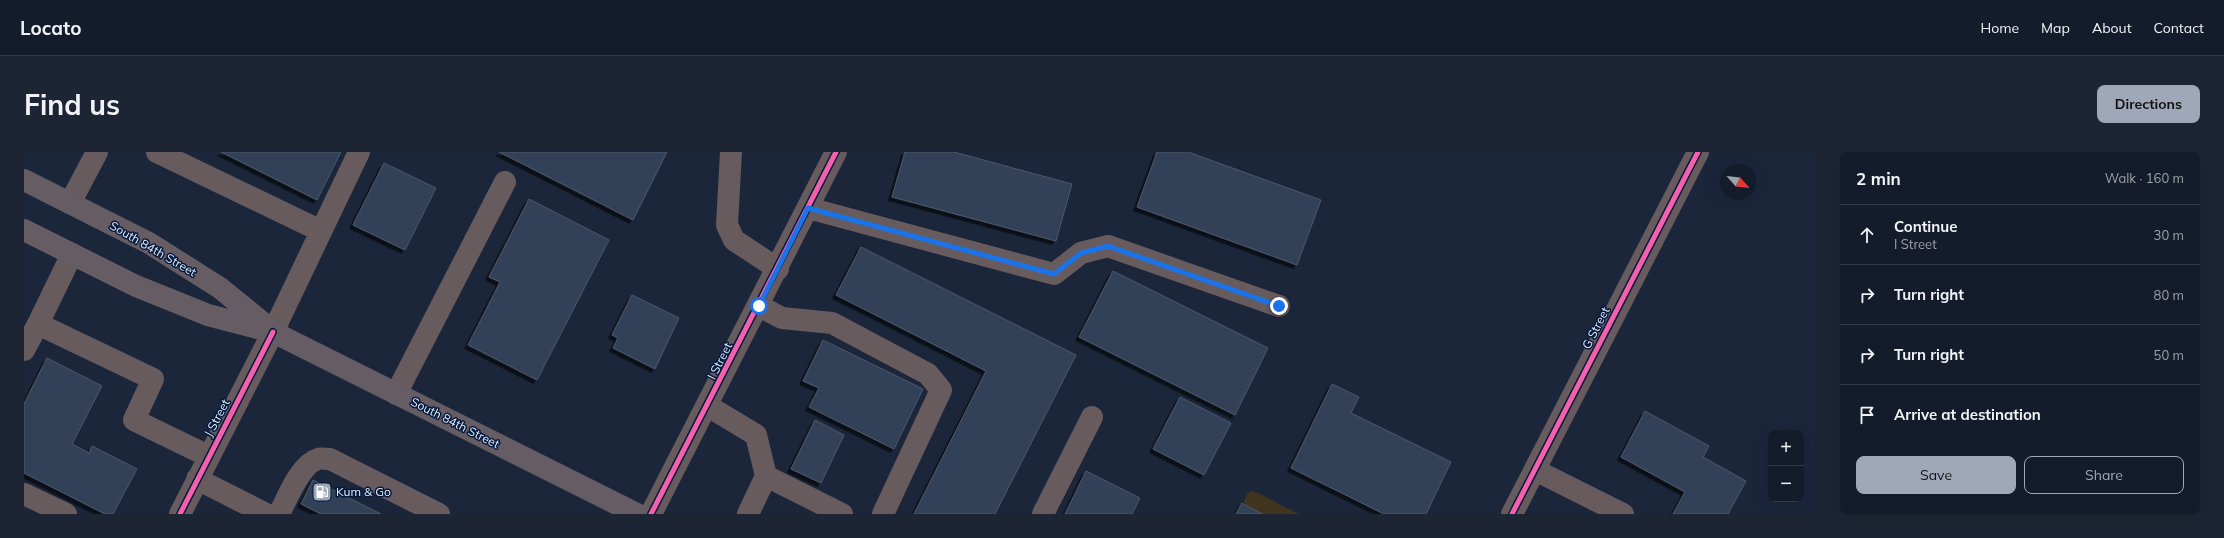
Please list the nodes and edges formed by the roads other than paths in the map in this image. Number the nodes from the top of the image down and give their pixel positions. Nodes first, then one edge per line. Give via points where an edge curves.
1 (97, 152) edge
2 (157, 152) edge
3 (359, 152) edge
4 (731, 152) edge
5 (836, 152) edge
6 (1698, 152) edge
7 (24, 180) edge
8 (505, 182) dead end
9 (70, 203) junction
10 (808, 208) junction
11 (24, 230) edge
12 (321, 231) junction
13 (72, 254) junction
14 (778, 269) junction
15 (759, 306) junction
16 (1279, 306) dead end
17 (38, 324) junction
18 (273, 332) junction
19 (24, 350) edge
20 (396, 394) junction
21 (708, 406) junction
22 (1092, 417) dead end
23 (208, 456) junction
24 (1535, 470) junction
25 (766, 476) junction
26 (197, 479) junction
27 (24, 494) edge
28 (614, 509) edge
29 (66, 514) edge
30 (180, 514) edge
31 (266, 514) edge
32 (279, 514) edge
33 (439, 514) edge
34 (637, 514) edge
35 (652, 514) edge
36 (748, 514) edge
37 (842, 514) edge
38 (883, 514) edge
39 (1043, 514) edge
40 (1512, 514) edge
41 (1623, 514) edge

1 - 9 street
2 - 12 street
3 - 12 street, J Street
4 - 14 street via 727,225 734,240
5 - 10 street, I Street
6 - 24 street, G Street
7 - 9 main road, South 84th Street
8 - 20 street
9 - 18 main road, South 84th Street via 149,243 220,288
10 - 14 street, I Street
10 - 16 street via 1054,274 1081,253 1108,246
11 - 13 main road, South 84th Street
12 - 18 street, J Street
13 - 17 street
13 - 18 main road, South 84th Street via 136,286 208,315
14 - 15 street, I Street
15 - 21 street, I Street
15 - 38 street via 782,318 832,323 928,374 941,390
17 - 19 street
17 - 23 street via 153,379 134,420
18 - 20 main road, South 84th Street
18 - 23 street, J Street
20 - 28 main road, South 84th Street
21 - 25 street via 756,435
21 - 35 street, I Street
22 - 39 street
23 - 26 street, J Street
24 - 40 street, G Street
24 - 41 street
25 - 36 street
25 - 37 street
26 - 30 street, J Street
26 - 31 street
27 - 29 street
28 - 34 main road, South 84th Street
32 - 33 street via 298,477 308,465 318,459 330,459

